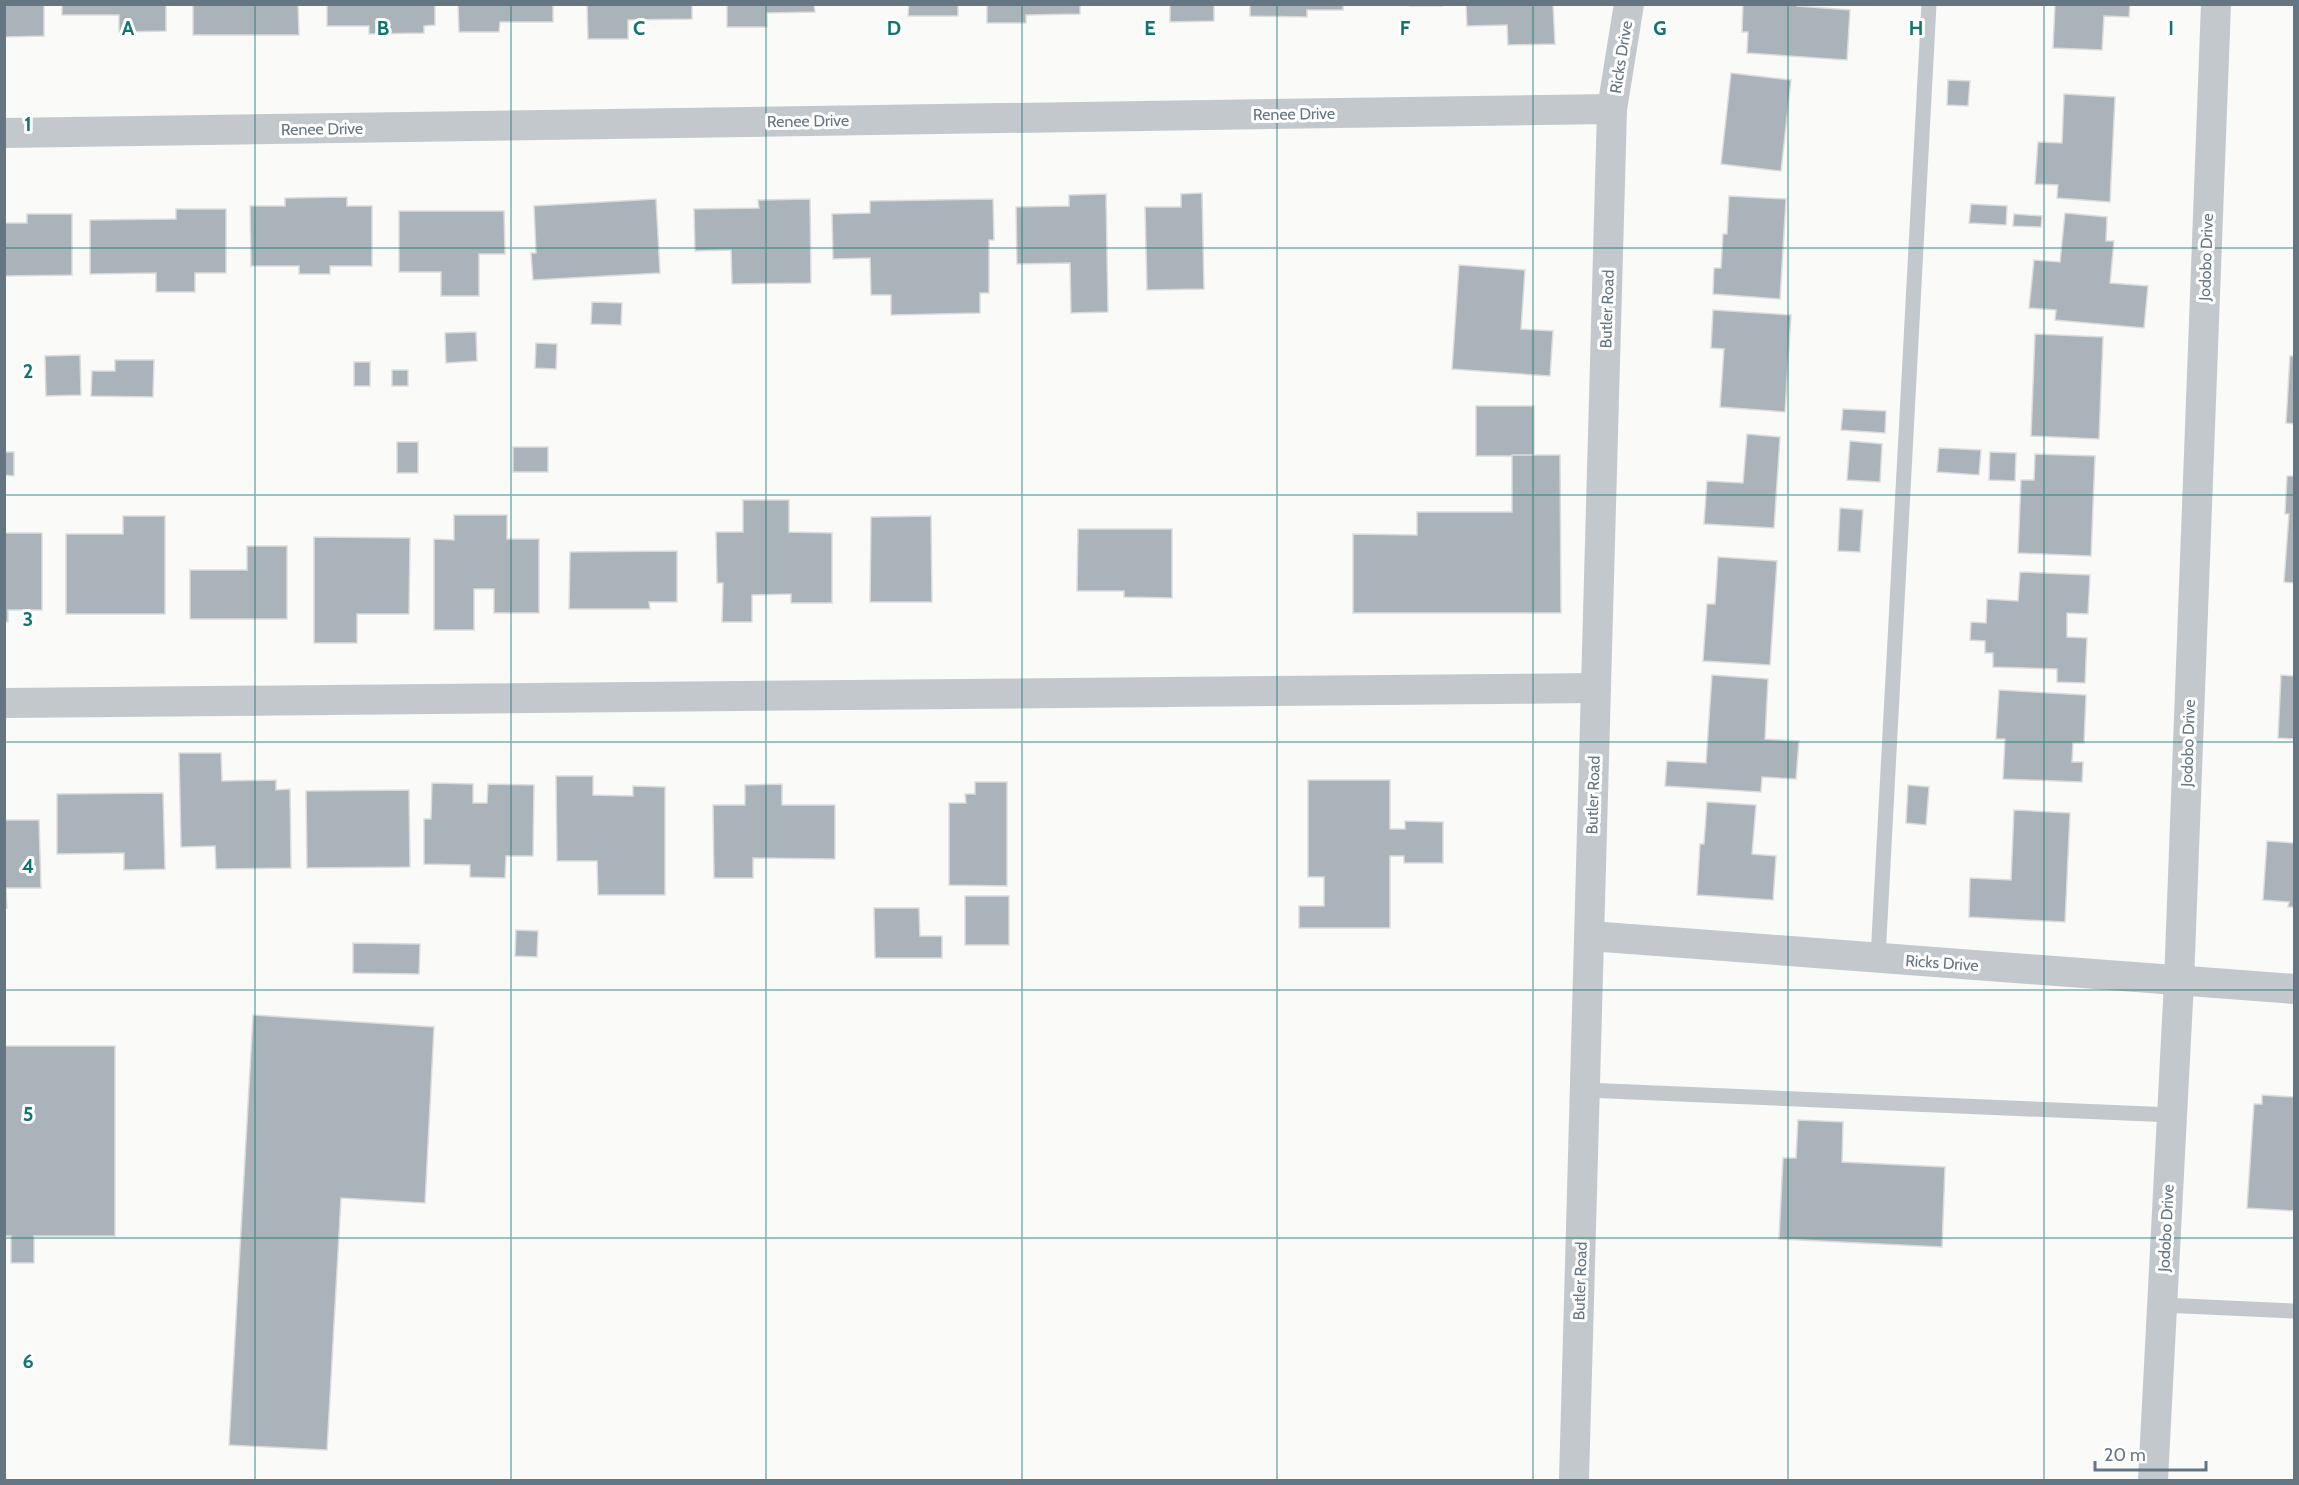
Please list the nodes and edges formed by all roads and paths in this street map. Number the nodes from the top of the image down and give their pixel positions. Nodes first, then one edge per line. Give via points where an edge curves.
1 (1629, 4) edge
2 (1929, 4) edge
3 (2216, 4) edge
4 (1612, 109) junction
5 (4, 134) edge
6 (1596, 688) junction
7 (4, 703) edge
8 (1590, 936) junction
9 (1878, 958) junction
10 (2179, 982) junction
11 (2295, 989) edge
12 (1585, 1090) junction
13 (2172, 1115) junction
14 (2162, 1305) junction
15 (2295, 1311) edge
16 (1574, 1480) edge
17 (2153, 1480) edge

1 - 4 street, Ricks Drive
2 - 9 lane
3 - 10 street, Jodobo Drive
4 - 5 street, Renee Drive
4 - 6 street, Butler Road
6 - 7 street
6 - 8 street, Butler Road
8 - 9 street, Ricks Drive
8 - 12 street, Butler Road
9 - 10 street, Ricks Drive
10 - 11 street, Ricks Drive
10 - 13 street, Jodobo Drive
12 - 13 lane
12 - 16 street, Butler Road
13 - 14 street, Jodobo Drive
14 - 15 lane
14 - 17 street, Jodobo Drive

